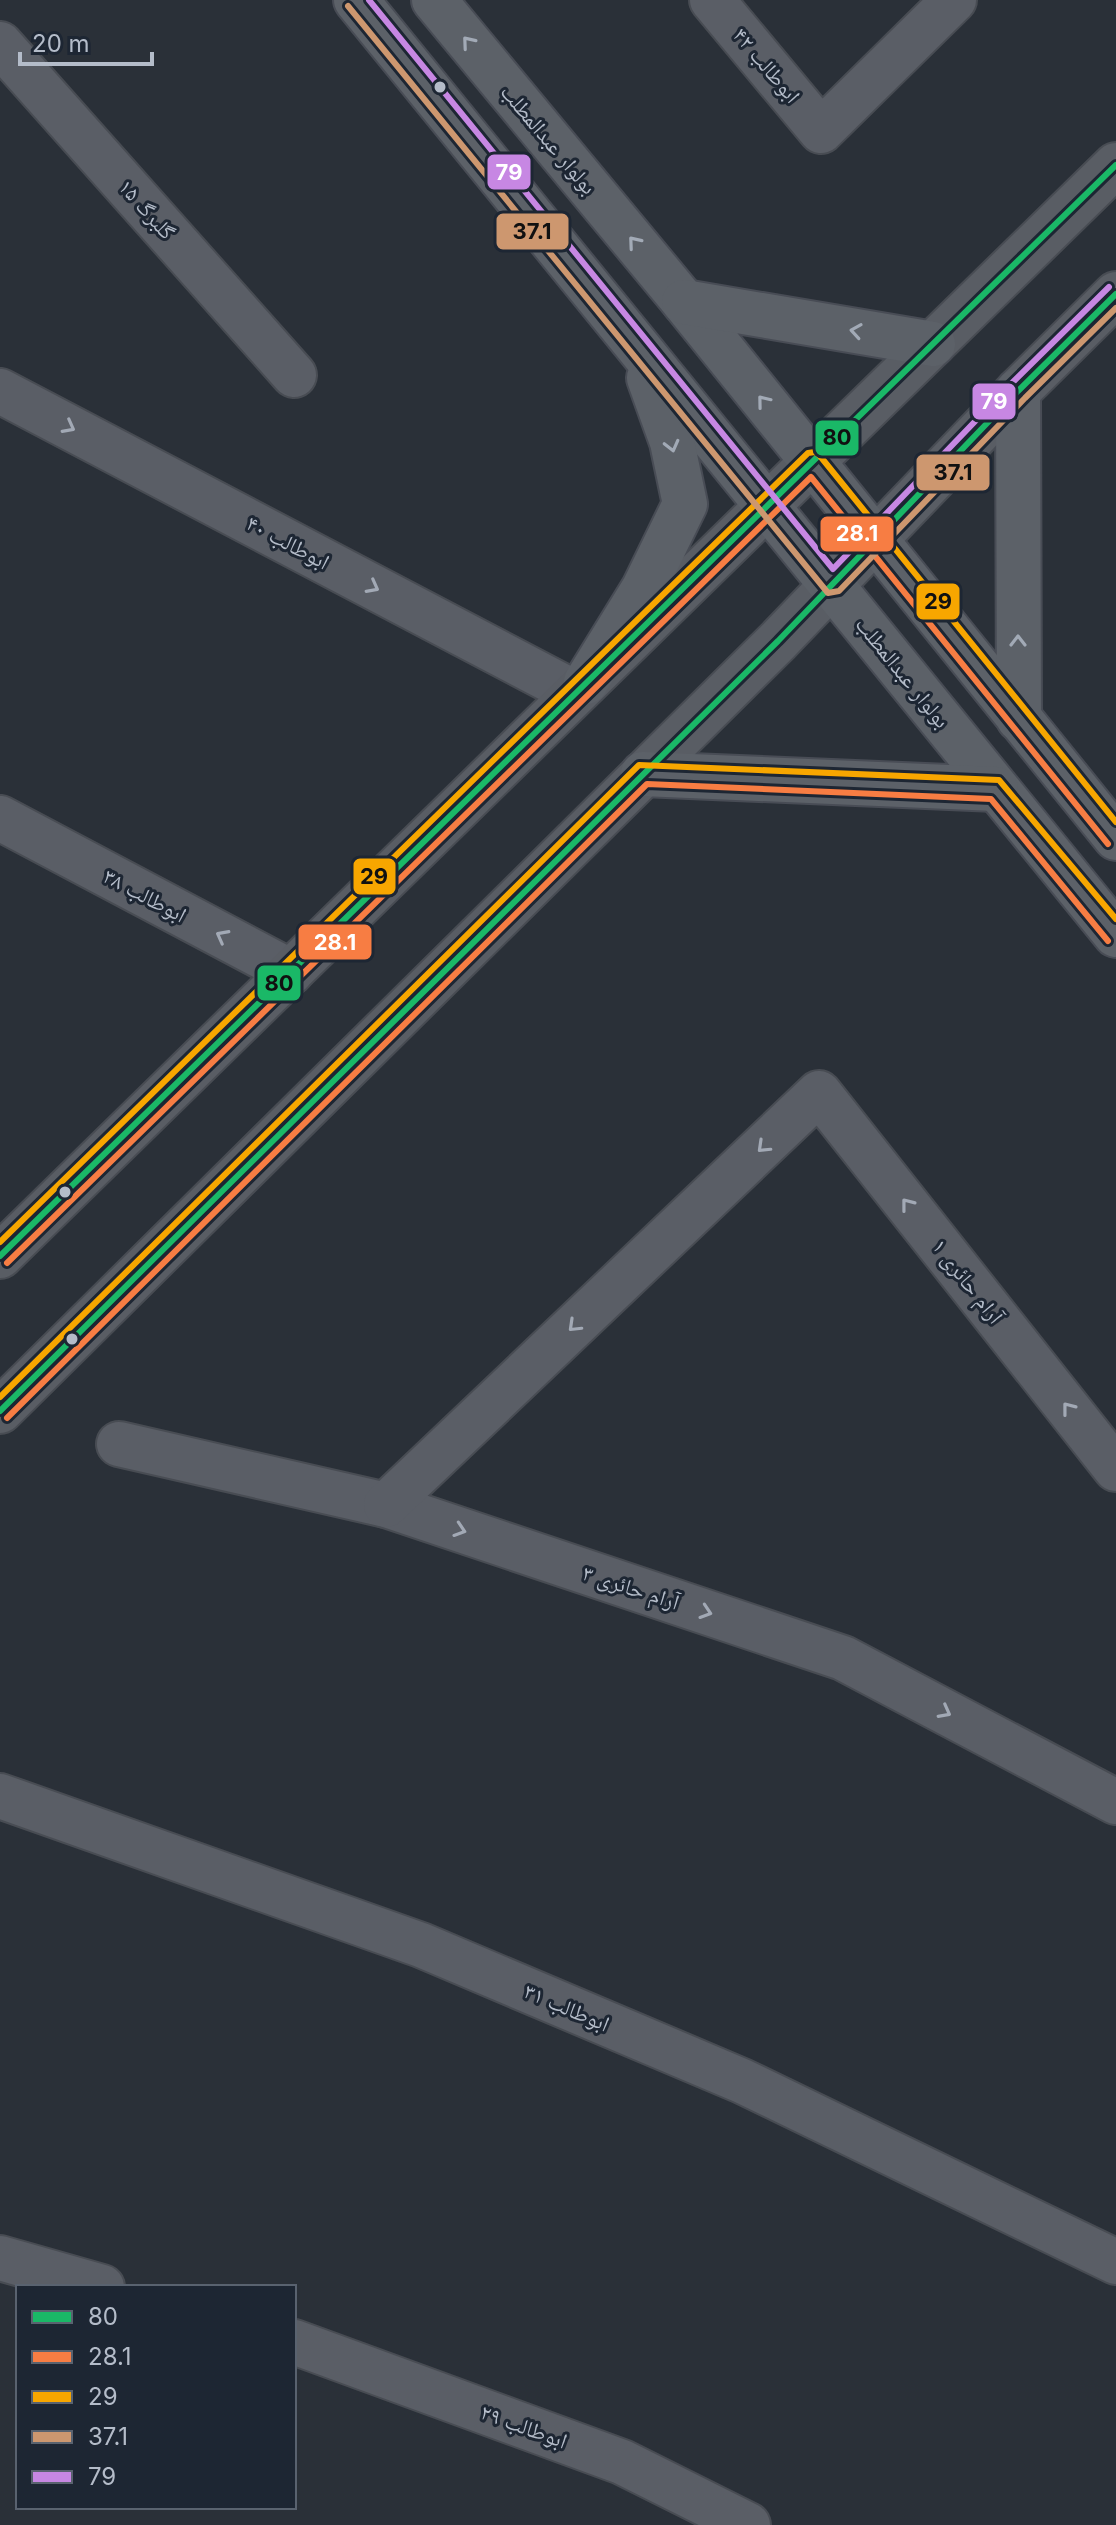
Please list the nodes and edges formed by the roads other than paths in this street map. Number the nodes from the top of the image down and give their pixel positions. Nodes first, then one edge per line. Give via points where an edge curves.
1 (356, 0) edge
2 (434, 0) edge
3 (712, 0) edge
4 (954, 0) edge
5 (0, 44) edge
6 (1116, 165) edge
7 (1116, 294) edge
8 (684, 302) junction
9 (933, 344) junction
10 (638, 346) junction
11 (294, 375) dead end
12 (0, 391) edge
13 (1018, 391) junction
14 (812, 462) junction
15 (767, 505) junction
16 (875, 540) junction
17 (832, 584) junction
18 (581, 688) junction
19 (1019, 719) junction
20 (643, 774) junction
21 (996, 789) junction
22 (0, 818) edge
23 (1116, 838) edge
24 (1116, 935) edge
25 (291, 972) junction
26 (0, 1255) edge
27 (0, 1411) edge
28 (119, 1444) dead end
29 (1116, 1469) edge
30 (386, 1505) junction
31 (0, 1796) edge
32 (1116, 1802) edge
33 (0, 2258) edge
34 (1116, 2262) edge
35 (95, 2285) edge
36 (296, 2343) edge
37 (748, 2525) edge

1 - 10 main road, بولوار عبدالمطلب
8 -> 2 main road, بولوار عبدالمطلب
3 - 4 street, ابوطالب ۴۲ via 821,131
5 - 11 street, گلبرگ ۱۵
6 - 9 main road
7 - 13 main road
9 -> 8 main road
14 -> 8 main road, بولوار عبدالمطلب
9 - 14 main road
10 - 15 main road, بولوار عبدالمطلب
10 -> 18 main road via 672,442 685,504 644,588
12 -> 18 street, ابوطالب ۴۰
13 - 16 main road
19 -> 13 main road
14 - 15 main road
14 - 16 main road, بولوار عبدالمطلب
15 - 17 main road, بولوار عبدالمطلب
15 - 18 main road
16 - 17 main road
16 - 19 main road, بولوار عبدالمطلب
17 - 20 main road
17 - 21 main road, بولوار عبدالمطلب
18 - 25 main road
19 - 23 main road, بولوار عبدالمطلب
20 - 21 main road
20 - 27 main road
21 - 24 main road, بولوار عبدالمطلب
25 -> 22 street, ابوطالب ۳۸
25 - 26 main road
28 - 30 street, آرام حائری ۳
29 -> 30 street, آرام حائری ۱ via 819,1093
30 -> 32 street, آرام حائری ۳ via 843,1658
31 - 34 street, ابوطالب ۳۱ via 421,1945 742,2081
33 - 35 street
36 - 37 street, ابوطالب ۲۹ via 622,2462

